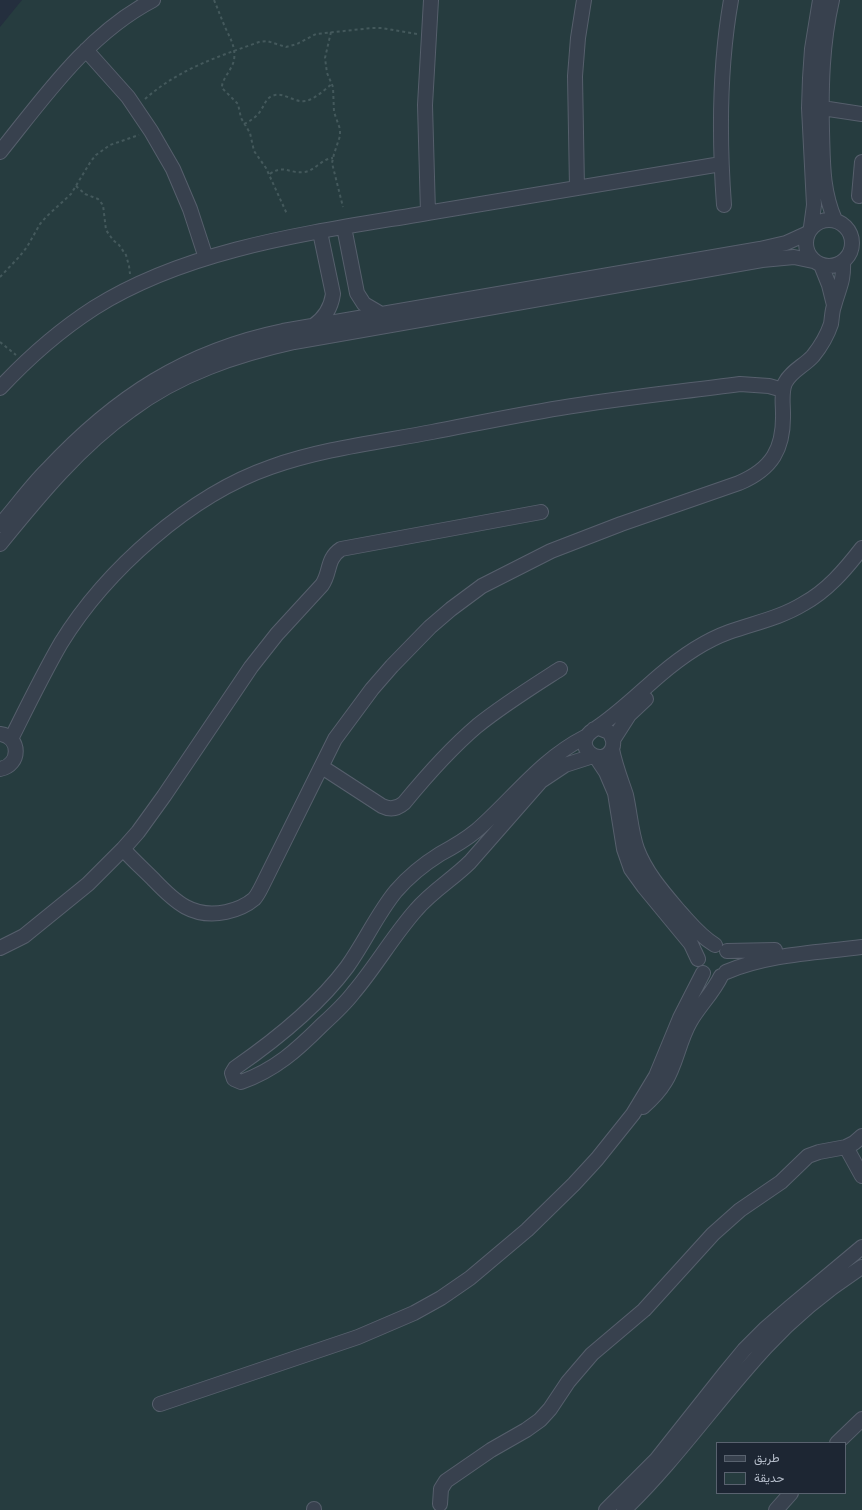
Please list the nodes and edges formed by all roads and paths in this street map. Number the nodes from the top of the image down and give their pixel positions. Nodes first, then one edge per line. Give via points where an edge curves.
1 (153, 0) edge
2 (214, 0) edge
3 (431, 0) edge
4 (584, 0) edge
5 (731, 0) edge
6 (820, 0) edge
7 (832, 0) edge
8 (331, 32) junction
9 (428, 36) junction
10 (86, 50) junction
11 (234, 51) junction
12 (332, 84) junction
13 (136, 108) junction
14 (822, 108) junction
15 (862, 114) edge
16 (244, 124) junction
17 (151, 131) junction
18 (0, 152) edge
19 (333, 158) junction
20 (862, 162) edge
21 (721, 164) junction
22 (270, 174) junction
23 (76, 186) junction
24 (577, 188) junction
25 (859, 196) dead end
26 (724, 206) dead end
27 (343, 207) dead end
28 (428, 213) junction
29 (288, 214) dead end
30 (835, 220) junction
31 (344, 227) junction
32 (810, 230) junction
33 (320, 232) junction
34 (206, 258) junction
35 (843, 261) junction
36 (817, 263) junction
37 (0, 277) edge
38 (130, 289) junction
39 (834, 305) junction
40 (381, 314) junction
41 (313, 326) junction
42 (0, 342) edge
43 (24, 364) junction
44 (0, 388) edge
45 (783, 390) junction
46 (541, 512) dead end
47 (0, 525) edge
48 (0, 544) edge
49 (862, 548) edge
50 (862, 564) edge
51 (560, 669) dead end
52 (590, 733) junction
53 (5, 736) edge
54 (613, 745) junction
55 (595, 756) junction
56 (322, 767) junction
57 (0, 769) edge
58 (123, 849) junction
59 (862, 938) edge
60 (862, 947) edge
61 (0, 948) edge
62 (721, 948) junction
63 (789, 952) junction
64 (698, 959) junction
65 (702, 973) junction
66 (723, 974) junction
67 (669, 1060) junction
68 (862, 1136) edge
69 (846, 1147) junction
70 (862, 1176) edge
71 (862, 1247) edge
72 (862, 1267) edge
73 (160, 1404) dead end
74 (862, 1419) edge
75 (838, 1442) edge
76 (791, 1494) edge
77 (440, 1504) dead end
78 (606, 1510) edge
79 (624, 1510) edge
80 (776, 1510) edge

1 - 10 street via 110,29
2 - 11 path
3 - 9 street
4 - 24 street via 575,76
5 - 21 street via 723,78
6 - 32 street via 810,78 814,205
7 - 14 street via 823,54
8 - 9 path via 382,28
8 - 11 path via 316,34 292,46 282,47 263,42
8 - 12 path via 325,58
9 - 28 street via 425,105
10 - 13 street
10 - 18 street
11 - 13 path via 187,70 158,89
11 - 16 path via 232,66 222,85 224,91 238,104
12 - 16 path via 306,101 273,95 256,116
12 - 19 path via 334,112 340,129
13 - 17 street
14 - 15 street
14 - 30 street via 824,187
16 - 22 path via 250,133 254,151
17 - 23 path via 118,141 103,149 91,162
17 - 34 street via 173,169 188,203
19 - 22 path via 324,160 305,172 283,169
19 - 27 path
20 - 25 street
21 - 24 street
21 - 26 street
22 - 29 path
23 - 37 path via 64,202 40,224 27,248
23 - 38 path via 84,194 98,199 103,205 106,230 123,250 128,261
24 - 28 street
28 - 31 street
30 - 32 street via 822,220
30 - 35 street via 846,227 852,238 850,251
31 - 33 street
31 - 40 street via 357,292 364,304
32 - 36 street via 805,244 806,250
32 - 40 street via 786,243 760,249
33 - 34 street
33 - 41 street via 333,294 325,316
34 - 38 street
35 - 36 street via 832,266
35 - 39 street via 842,280
36 - 39 street via 829,285
36 - 48 street via 794,257 767,260 294,342 227,360 166,387 99,435 57,477
38 - 43 street via 71,324
39 - 45 street via 831,323 823,343 812,358 792,374
40 - 41 street
41 - 47 street via 265,334 226,346 188,362 147,384 109,411 68,448
42 - 43 path via 14,352
43 - 44 street
45 - 53 street via 769,386 740,384 560,408 312,455 248,475 206,498 164,529 108,582 62,642
45 - 56 street via 780,441 776,454 761,471 739,483 551,551 482,586 430,627 392,666 335,739
46 - 58 street via 341,549 337,552 330,560 322,585 251,666 160,802
49 - 52 street via 816,596 785,613 729,632 697,648 666,669
50 - 54 street via 830,595 804,612 720,645 680,669 636,707 623,723
51 - 56 street via 477,726 438,763 398,808 382,806
52 - 54 street via 599,728 609,732
52 - 55 street via 585,746 590,754
52 - 55 street via 563,749 534,773 476,831 411,876 388,902 357,953 333,984 298,1020 235,1068 232,1073 234,1079 241,1082 264,1072 295,1050 354,993 415,910 470,862 534,787 558,769
53 - 57 street via 16,748 14,759 7,767
54 - 55 street via 605,756
54 - 62 street via 615,765 626,797 632,833 643,863 657,885 695,929
55 - 64 street via 606,772 614,792 624,849 631,869 690,944
56 - 58 street via 262,886 254,898 236,909 218,914 193,910 182,905
58 - 61 street via 88,884 29,932
59 - 63 street
60 - 63 street
62 - 63 street
62 - 64 street via 706,947
62 - 66 street via 730,959 730,964
63 - 66 street
64 - 65 street
65 - 66 street via 711,977
65 - 67 street via 680,1018
66 - 67 street via 691,1020
67 - 73 street via 633,1114 597,1159 551,1207 498,1256 441,1298 414,1313 358,1337
68 - 69 street
69 - 70 street
69 - 77 street via 808,1156 780,1182 725,1222 644,1310 592,1354 540,1420 446,1481 441,1490
71 - 78 street via 750,1344 656,1460
72 - 79 street via 823,1296 767,1346 684,1445
74 - 75 street
76 - 80 street

